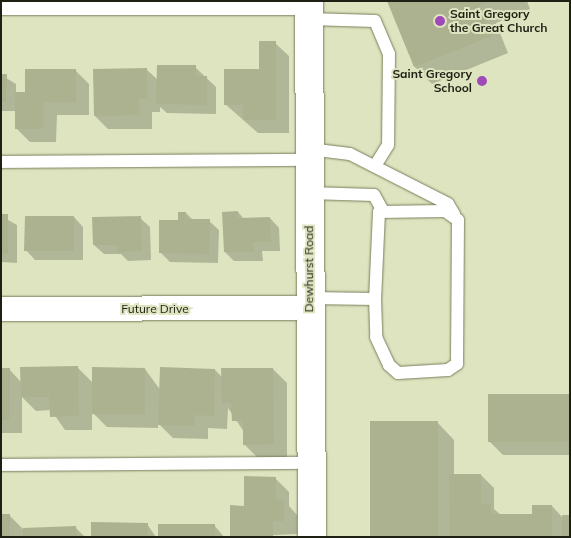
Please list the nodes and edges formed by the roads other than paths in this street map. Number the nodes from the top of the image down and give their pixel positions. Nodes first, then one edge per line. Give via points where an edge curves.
1 (1, 3) edge
2 (309, 8) edge
3 (309, 155) junction
4 (1, 162) edge
5 (375, 166) junction
6 (309, 193) junction
7 (383, 211) junction
8 (458, 220) junction
9 (376, 299) junction
10 (309, 303) junction
11 (1, 309) edge
12 (311, 463) junction
13 (1, 465) edge
14 (312, 537) edge

1 - 2 street
2 - 3 street, Dewhurst Road
2 - 5 lane via 375,21 389,54 388,145
3 - 4 lane
3 - 5 lane via 350,154
3 - 6 street, Dewhurst Road
5 - 8 lane via 448,204
6 - 7 lane via 374,195
6 - 10 street, Dewhurst Road
7 - 8 lane via 445,211
7 - 9 lane via 379,212
8 - 9 lane via 457,364 448,370 398,373 376,337
9 - 10 lane
10 - 11 street, Future Drive
10 - 12 street, Dewhurst Road
12 - 13 lane
12 - 14 street, Dewhurst Road

